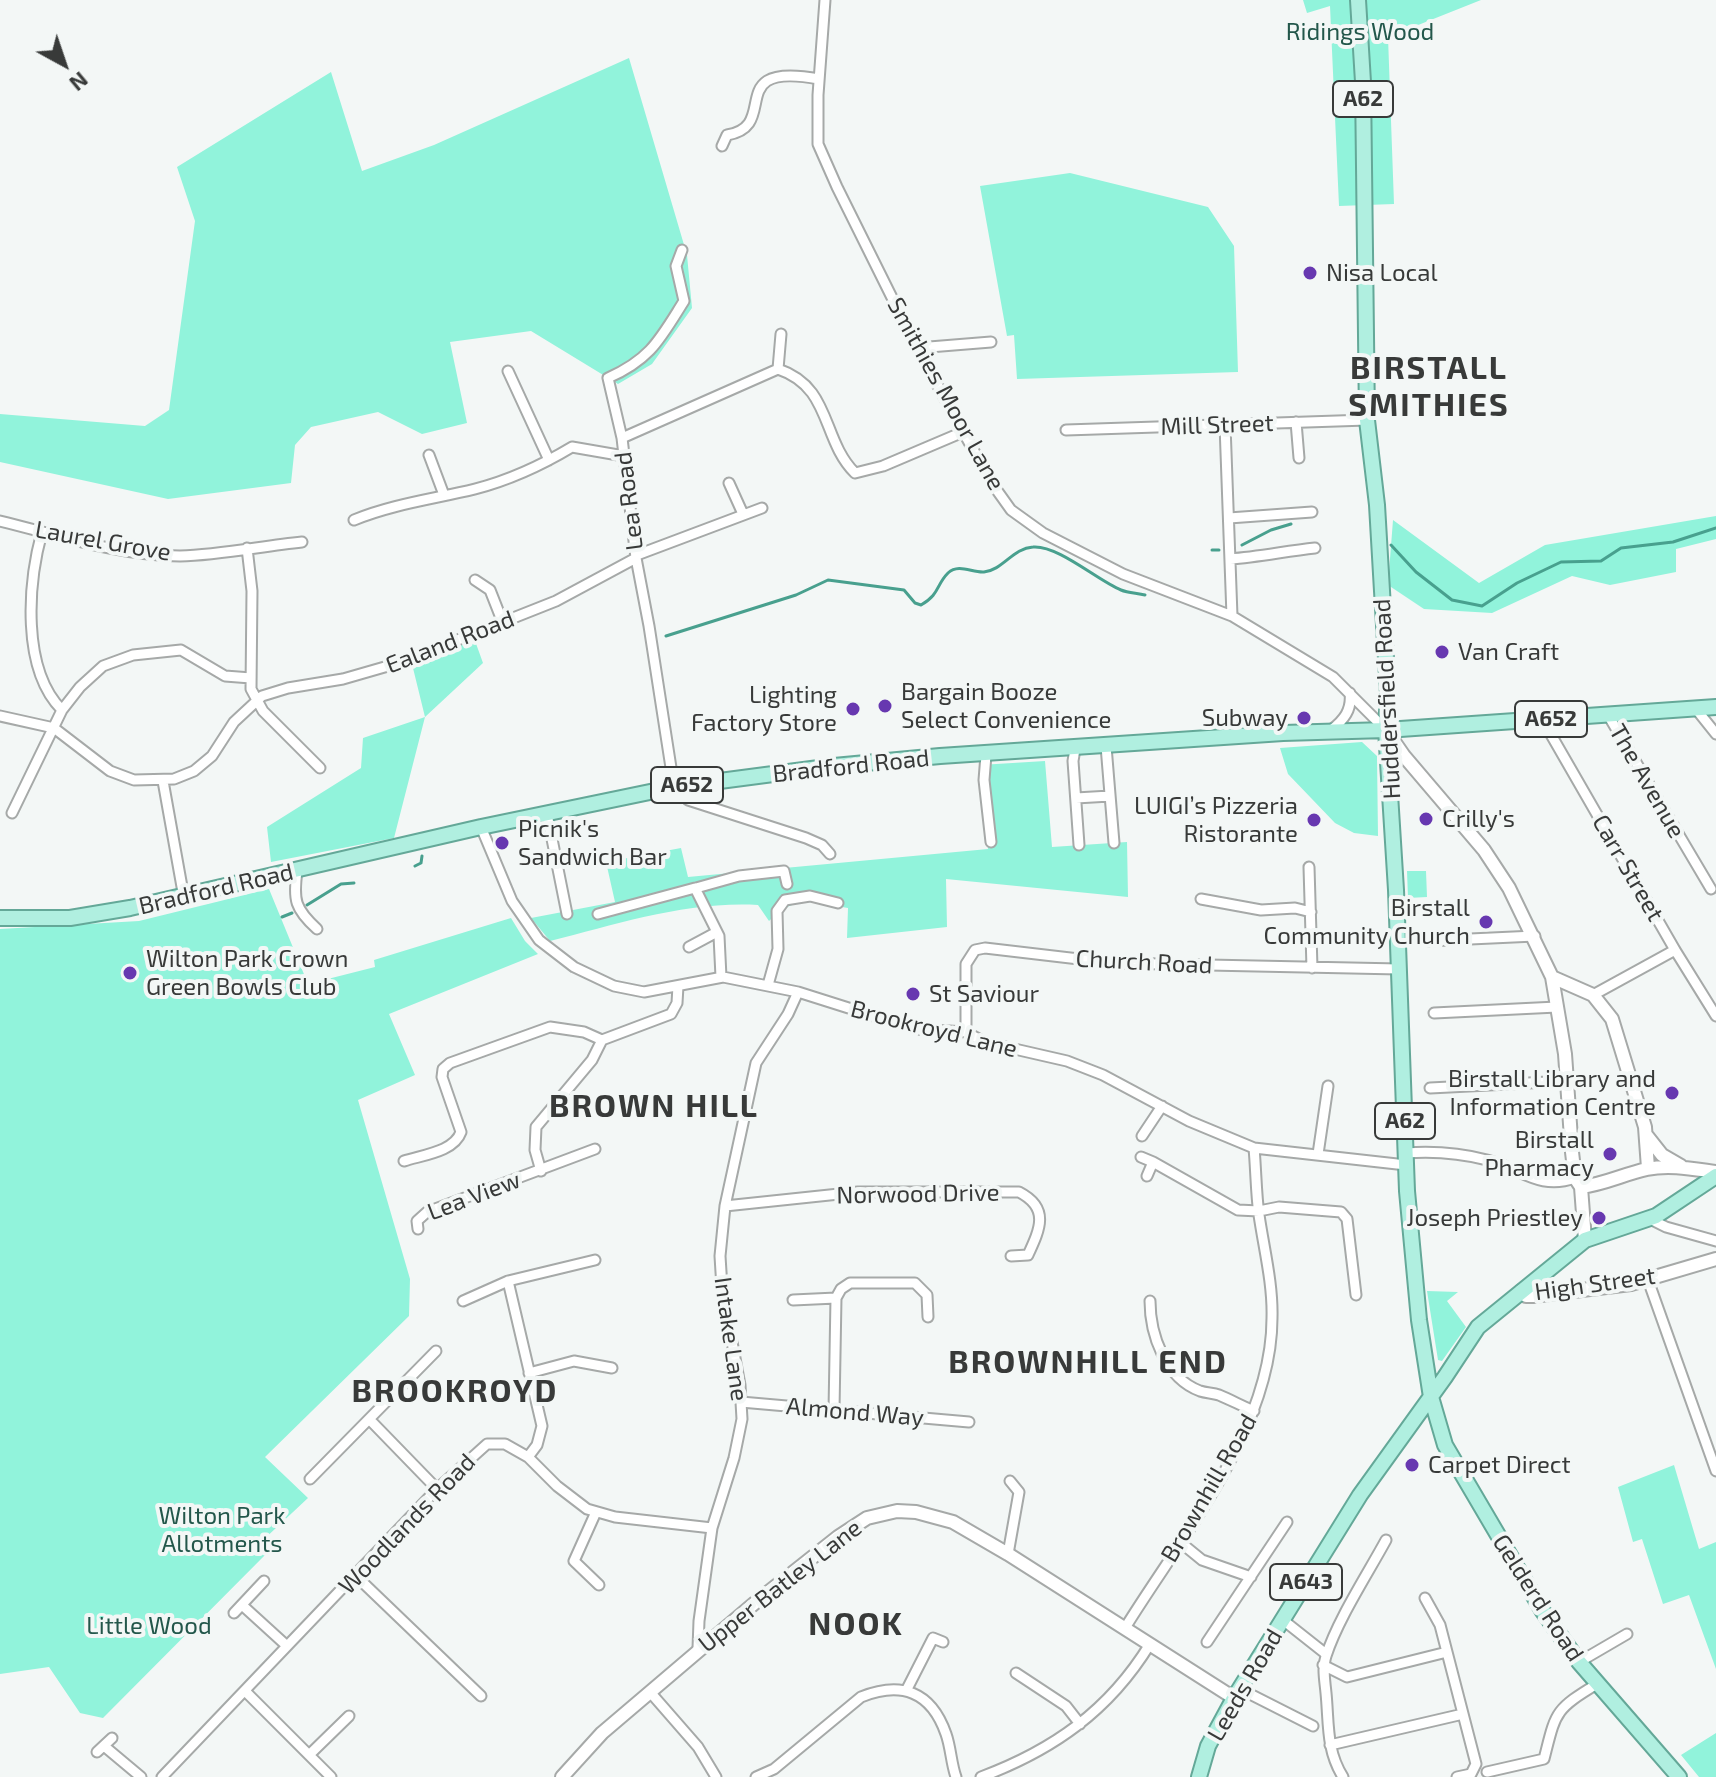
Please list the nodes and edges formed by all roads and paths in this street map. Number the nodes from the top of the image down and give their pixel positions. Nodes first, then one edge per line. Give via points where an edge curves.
1 (825, 0) edge
2 (1358, 0) edge
3 (819, 79) junction
4 (722, 146) dead end
5 (682, 250) dead end
6 (781, 334) dead end
7 (991, 342) dead end
8 (917, 348) junction
9 (778, 369) junction
10 (508, 371) dead end
11 (1367, 420) junction
12 (1296, 422) junction
13 (1225, 425) junction
14 (1066, 430) dead end
15 (963, 432) junction
16 (622, 438) junction
17 (429, 455) dead end
18 (624, 456) junction
19 (1299, 458) dead end
20 (549, 460) junction
21 (729, 483) dead end
22 (444, 495) junction
23 (762, 508) dead end
24 (1312, 512) dead end
25 (743, 514) junction
26 (1229, 518) junction
27 (354, 520) dead end
28 (0, 521) edge
29 (42, 532) junction
30 (302, 542) dead end
31 (247, 548) junction
32 (1315, 548) dead end
33 (637, 556) junction
34 (1230, 559) junction
35 (475, 580) dead end
36 (1232, 616) junction
37 (503, 623) junction
38 (251, 678) junction
39 (1350, 693) junction
40 (256, 701) junction
41 (1716, 707) edge
42 (1696, 709) junction
43 (62, 710) junction
44 (1608, 715) junction
45 (0, 716) edge
46 (1542, 719) junction
47 (54, 728) junction
48 (1386, 730) junction
49 (1329, 732) junction
50 (1716, 734) edge
51 (1106, 746) junction
52 (1075, 749) junction
53 (986, 755) junction
54 (320, 768) dead end
55 (163, 781) junction
56 (674, 787) junction
57 (1110, 796) junction
58 (1076, 798) junction
59 (12, 813) dead end
60 (547, 814) junction
61 (481, 827) junction
62 (991, 842) dead end
63 (1114, 843) dead end
64 (1079, 845) dead end
65 (830, 854) dead end
66 (1309, 867) dead end
67 (297, 871) junction
68 (787, 884) dead end
69 (696, 888) junction
70 (1711, 889) dead end
71 (184, 898) junction
72 (1201, 899) dead end
73 (838, 903) dead end
74 (1311, 912) junction
75 (567, 914) dead end
76 (598, 914) dead end
77 (0, 918) edge
78 (317, 929) dead end
79 (717, 932) junction
80 (1535, 936) junction
81 (1427, 941) dead end
82 (689, 947) dead end
83 (1675, 950) junction
84 (1312, 968) junction
85 (1399, 969) junction
86 (721, 977) junction
87 (1552, 977) junction
88 (768, 985) junction
89 (678, 986) junction
90 (798, 992) junction
91 (1593, 995) junction
92 (1557, 1007) junction
93 (1434, 1013) dead end
94 (1716, 1016) edge
95 (966, 1032) junction
96 (602, 1040) junction
97 (1567, 1081) junction
98 (1328, 1086) dead end
99 (1430, 1088) dead end
100 (1162, 1106) junction
101 (1645, 1133) junction
102 (1142, 1136) dead end
103 (1254, 1148) junction
104 (595, 1149) dead end
105 (1318, 1154) junction
106 (1141, 1157) dead end
107 (1406, 1159) junction
108 (404, 1161) dead end
109 (1153, 1162) junction
110 (1648, 1168) junction
111 (1683, 1168) junction
112 (541, 1171) junction
113 (1716, 1174) edge
114 (1147, 1176) dead end
115 (1578, 1182) junction
116 (725, 1206) junction
117 (1259, 1211) junction
118 (1648, 1218) junction
119 (418, 1229) dead end
120 (1585, 1240) junction
121 (1716, 1241) edge
122 (1011, 1256) dead end
123 (1716, 1259) edge
124 (595, 1260) dead end
125 (1648, 1280) junction
126 (508, 1281) junction
127 (1521, 1291) junction
128 (1356, 1295) dead end
129 (836, 1298) junction
130 (793, 1300) dead end
131 (463, 1301) dead end
132 (1150, 1301) dead end
133 (928, 1317) dead end
134 (436, 1351) dead end
135 (612, 1368) dead end
136 (529, 1373) junction
137 (1431, 1397) junction
138 (741, 1402) junction
139 (834, 1410) junction
140 (1254, 1411) junction
141 (370, 1420) junction
142 (969, 1422) dead end
143 (528, 1457) junction
144 (1716, 1471) edge
145 (310, 1479) dead end
146 (1010, 1481) dead end
147 (437, 1489) junction
148 (596, 1512) junction
149 (1287, 1522) dead end
150 (712, 1528) junction
151 (1386, 1540) dead end
152 (1180, 1542) junction
153 (1008, 1554) junction
154 (356, 1576) junction
155 (1251, 1577) junction
156 (264, 1581) dead end
157 (599, 1585) dead end
158 (1425, 1598) dead end
159 (242, 1605) junction
160 (234, 1613) dead end
161 (1283, 1620) junction
162 (1125, 1628) junction
163 (1627, 1634) dead end
164 (943, 1642) dead end
165 (1207, 1642) dead end
166 (1150, 1644) junction
167 (287, 1646) junction
168 (698, 1648) junction
169 (1447, 1652) junction
170 (1326, 1654) junction
171 (1579, 1662) junction
172 (1323, 1665) junction
173 (1016, 1673) dead end
174 (1597, 1684) junction
175 (907, 1689) junction
176 (246, 1692) junction
177 (650, 1692) junction
178 (1237, 1694) junction
179 (481, 1696) dead end
180 (1463, 1714) junction
181 (349, 1716) dead end
182 (1080, 1724) junction
183 (1313, 1726) dead end
184 (112, 1738) dead end
185 (1330, 1745) junction
186 (309, 1755) junction
187 (1487, 1772) dead end
188 (141, 1777) edge
189 (162, 1777) edge
190 (331, 1777) edge
191 (562, 1777) edge
192 (716, 1777) edge
193 (756, 1777) edge
194 (956, 1777) edge
195 (981, 1777) edge
196 (1199, 1777) edge
197 (1343, 1777) edge
198 (1457, 1777) edge
199 (1679, 1777) edge

1 - 3 street, Smithies Moor Lane
2 - 11 main road, Huddersfield Road / A62
3 - 4 street via 785,75 764,81 752,120 745,129 727,135
3 - 8 street, Smithies Moor Lane via 818,144
5 - 16 street, Lea Road via 676,266 684,301 658,342 634,366 608,378
6 - 9 street
7 - 8 street
8 - 15 street, Smithies Moor Lane
9 - 15 street via 790,373 819,401 855,473
9 - 16 street
10 - 20 street
11 - 12 street, Mill Street
11 - 48 main road, Huddersfield Road / A62 via 1377,505
12 - 13 street, Mill Street
12 - 19 street
13 - 14 street, Mill Street
13 - 26 street
15 - 36 street, Smithies Moor Lane via 1011,510 1043,533 1123,574
16 - 18 street, Lea Road
17 - 22 street
18 - 20 street via 572,447
18 - 33 street, Lea Road
20 - 22 street via 478,488
21 - 25 street
22 - 27 street
23 - 25 street, Ealand Road
24 - 26 street
25 - 33 street, Ealand Road
26 - 34 street
28 - 29 street, Laurel Grove
29 - 31 street, Laurel Grove via 181,556
29 - 43 street via 33,565 36,663 51,699
30 - 31 street, Laurel Grove
31 - 38 street
32 - 34 street
33 - 37 street, Ealand Road via 556,601
33 - 56 street, Lea Road
34 - 36 street
35 - 37 street via 490,590
36 - 39 street, Smithies Moor Lane via 1333,677
37 - 40 street, Ealand Road via 367,673 280,690
38 - 40 street
38 - 43 street via 225,676 181,650 133,655 103,666
39 - 48 street, Smithies Moor Lane
39 - 49 street via 1345,719
40 - 54 street
40 - 55 street via 234,722 212,756 194,771
41 - 42 main road, Bradford Road / A652
42 - 44 main road, Bradford Road / A652
42 - 50 street
43 - 47 street
44 - 46 main road, Bradford Road / A652
44 - 70 street, The Avenue
45 - 47 street
46 - 48 main road, Bradford Road / A652
46 - 83 street, Carr Street
47 - 55 street via 110,771 134,780
47 - 59 street
48 - 49 main road, Bradford Road / A652
48 - 80 street via 1484,850
48 - 85 main road, Huddersfield Road / A62
49 - 51 main road, Bradford Road / A652
51 - 52 main road, Bradford Road / A652
51 - 57 street
52 - 53 main road, Bradford Road / A652
52 - 58 street
53 - 56 main road, Bradford Road / A652 via 834,766
53 - 62 street
55 - 71 street
56 - 60 main road, Bradford Road / A652
56 - 65 street via 688,800 806,838
57 - 58 street
57 - 63 street
58 - 64 street
60 - 61 main road, Bradford Road / A652
60 - 75 street
61 - 67 main road, Bradford Road / A652
61 - 89 street, Brookroyd Lane via 512,901 539,940 574,967 614,986 644,992
66 - 74 street
67 - 71 main road, Bradford Road / A652
67 - 78 street via 294,896 302,915
68 - 69 street via 784,871
69 - 76 street
69 - 79 street
71 - 77 main road, Bradford Road / A652 via 70,918
72 - 74 street
73 - 88 street via 810,896 785,900 777,911 778,949
74 - 84 street
79 - 82 street
79 - 86 street
80 - 81 street
80 - 87 street
83 - 91 street
83 - 94 street, Carr Street
84 - 85 street, Church Road
84 - 95 street, Church Road via 1113,963 985,948 975,950 966,964
85 - 107 main road, Huddersfield Road / A62
86 - 88 street, Brookroyd Lane
86 - 89 street, Brookroyd Lane
87 - 91 street
87 - 92 street
88 - 90 street, Brookroyd Lane
89 - 96 street via 671,1014
90 - 95 street, Brookroyd Lane via 915,1029
90 - 116 street, Intake Lane via 756,1063
91 - 101 street via 1612,1019
92 - 93 street
92 - 97 street
95 - 100 street, Brookroyd Lane via 984,1042 1103,1075
96 - 108 street via 550,1027 450,1063 442,1077 460,1138
96 - 112 street, Lea View via 592,1060 536,1127
97 - 99 street
97 - 115 street
98 - 105 street
100 - 102 street
100 - 103 street, Brookroyd Lane
101 - 110 street
101 - 111 street via 1662,1155
103 - 105 street, Brookroyd Lane
103 - 117 street, Brownhill Road
104 - 112 street, Lea View
105 - 107 street, Brookroyd Lane
106 - 109 street
107 - 115 street, Brookroyd Lane via 1436,1151 1488,1160 1544,1182
107 - 137 main road, Huddersfield Road / A62
109 - 114 street
109 - 117 street via 1238,1210
110 - 111 street
110 - 115 street via 1601,1185
111 - 113 street
112 - 119 street, Lea View via 427,1212 417,1221
113 - 118 main road, A643
115 - 120 street
116 - 122 street, Norwood Drive via 858,1192 1019,1192 1038,1206 1039,1230 1028,1255
116 - 138 street, Intake Lane via 722,1288
117 - 128 street via 1279,1207 1341,1212 1347,1219
117 - 140 street, Brownhill Road via 1272,1316 1270,1349
118 - 120 main road, A643
118 - 121 street
120 - 127 main road, A643
123 - 125 street, High Street
124 - 126 street
125 - 127 street, High Street via 1533,1296
125 - 144 street
126 - 131 street
126 - 136 street
127 - 137 main road, A643 via 1478,1327
129 - 130 street
129 - 133 street via 850,1283 915,1283 927,1295
129 - 139 street
132 - 140 street via 1158,1346 1181,1379
134 - 141 street
135 - 136 street via 574,1361
136 - 143 street via 542,1426
137 - 161 main road, Leeds Road / A643 via 1360,1495
137 - 171 main road, Gelderd Road / A62 via 1445,1445 1542,1610
138 - 139 street, Almond Way
138 - 150 street, Intake Lane via 734,1458
139 - 142 street, Almond Way
140 - 152 street, Brownhill Road via 1237,1450
141 - 145 street
141 - 147 street
143 - 147 street, Woodlands Road via 505,1444 487,1444
143 - 148 street, Woodlands Road via 557,1486
146 - 153 street via 1019,1492
147 - 154 street, Woodlands Road
148 - 150 street, Woodlands Road
148 - 157 street via 574,1561
149 - 155 street
150 - 168 street, Intake Lane
151 - 170 street
152 - 155 street via 1202,1560
152 - 162 street, Brownhill Road
153 - 162 street, Upper Batley Lane
153 - 168 street, Upper Batley Lane via 953,1522 916,1512 879,1514 838,1537
154 - 167 street, Woodlands Road
154 - 179 street
155 - 165 street
156 - 159 street
158 - 169 street
159 - 160 street
159 - 167 street
161 - 170 street
161 - 178 main road, Leeds Road / A643
162 - 166 street, Upper Batley Lane
163 - 171 street
164 - 175 street via 933,1638
166 - 178 street, Upper Batley Lane
166 - 182 street via 1108,1699
167 - 176 street, Woodlands Road
168 - 177 street, Upper Batley Lane
169 - 172 street via 1347,1677
169 - 180 street
170 - 172 street
171 - 174 main road, Gelderd Road / A62
172 - 185 street
173 - 182 street via 1066,1706
174 - 187 street via 1556,1714 1544,1759
174 - 199 main road, Gelderd Road / A62
175 - 193 street via 861,1697 774,1769
175 - 194 street via 937,1715
176 - 186 street
176 - 189 street, Woodlands Road
177 - 191 street, Upper Batley Lane
177 - 192 street via 698,1747
178 - 183 street
178 - 196 main road, Leeds Road / A643 via 1208,1746
180 - 185 street
180 - 198 street via 1476,1764 1471,1774
181 - 186 street
182 - 195 street via 1048,1747
184 - 188 street via 100,1749
185 - 197 street
186 - 190 street

